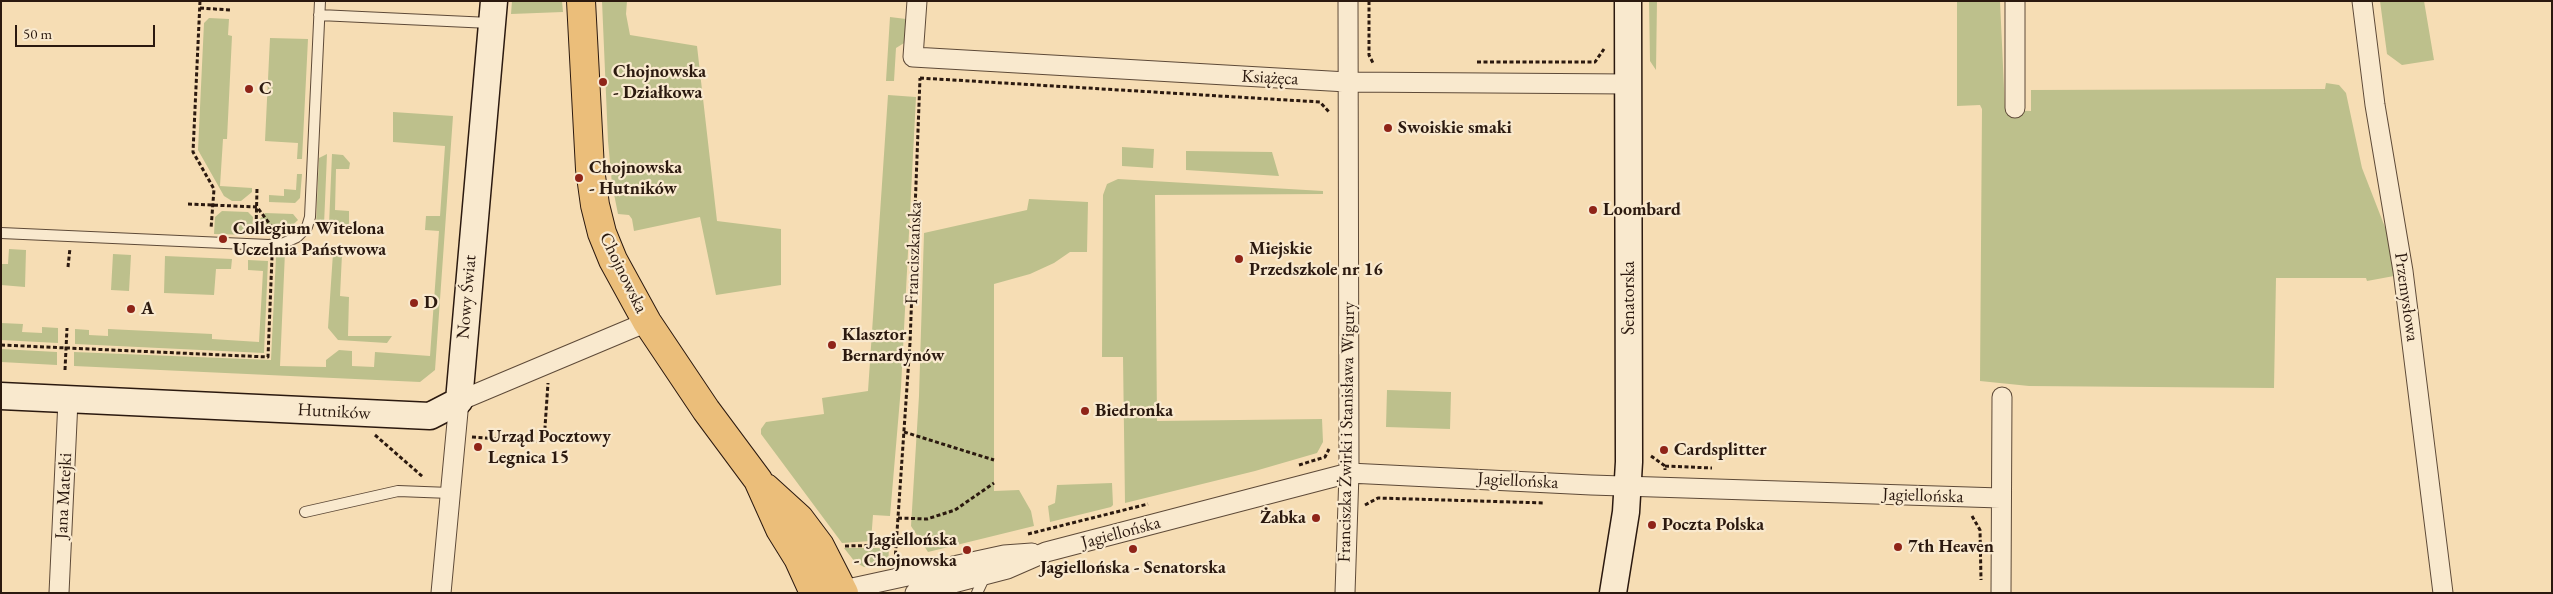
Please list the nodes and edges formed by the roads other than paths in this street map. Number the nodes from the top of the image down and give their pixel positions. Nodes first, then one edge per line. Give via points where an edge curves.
1 (320, 1) edge
2 (582, 1) edge
3 (917, 1) edge
4 (1348, 1) edge
5 (1628, 1) edge
6 (2015, 1) edge
7 (2362, 1) edge
8 (493, 12) edge
9 (319, 16) junction
10 (1347, 82) junction
11 (1628, 84) junction
12 (2015, 108) dead end
13 (1, 233) edge
14 (648, 322) junction
15 (1, 396) edge
16 (2002, 397) dead end
17 (68, 400) junction
18 (459, 401) junction
19 (1349, 473) junction
20 (758, 480) junction
21 (1628, 486) junction
22 (450, 493) junction
23 (2000, 498) junction
24 (305, 512) dead end
25 (1046, 552) junction
26 (986, 574) junction
27 (958, 588) edge
28 (842, 592) edge
29 (59, 593) edge
30 (442, 593) edge
31 (814, 593) edge
32 (915, 593) edge
33 (977, 593) edge
34 (1345, 593) edge
35 (1613, 593) edge
36 (2001, 593) edge
37 (2443, 593) edge

1 - 9 lane
2 - 14 main road, Chojnowska via 590,170 595,205 613,260
3 - 10 street, Książęca via 918,57
4 - 10 street, Franciszka Żwirki i Stanisława Wigury
5 - 11 street, Senatorska
6 - 12 street
7 - 37 street, Przemysłowa via 2375,105 2403,271
8 - 9 lane
8 - 18 street, Nowy Świat
9 - 13 lane via 310,221 294,239 274,245
10 - 11 street, Książęca
10 - 19 street, Franciszka Żwirki i Stanisława Wigury
11 - 21 street, Senatorska
14 - 18 street, Hutników
14 - 20 main road, Chojnowska via 706,410
15 - 17 street, Hutników
16 - 23 street
17 - 18 street, Hutników via 430,416
17 - 29 street, Jana Matejki
18 - 22 street, Nowy Świat
19 - 21 street, Jagiellońska
19 - 25 street, Jagiellońska
19 - 34 street, Franciszka Żwirki i Stanisława Wigury
20 - 28 main road, Chojnowska via 799,518 820,546
20 - 31 main road, Chojnowska
21 - 23 street, Jagiellońska
21 - 35 street, Senatorska
22 - 24 lane via 398,491
22 - 30 street, Nowy Świat
23 - 36 street
25 - 26 street, Jagiellońska via 1007,569
25 - 28 street, Jagiellońska via 1004,554
26 - 27 street, Jagiellońska
26 - 33 lane
27 - 32 street, Jagiellońska

